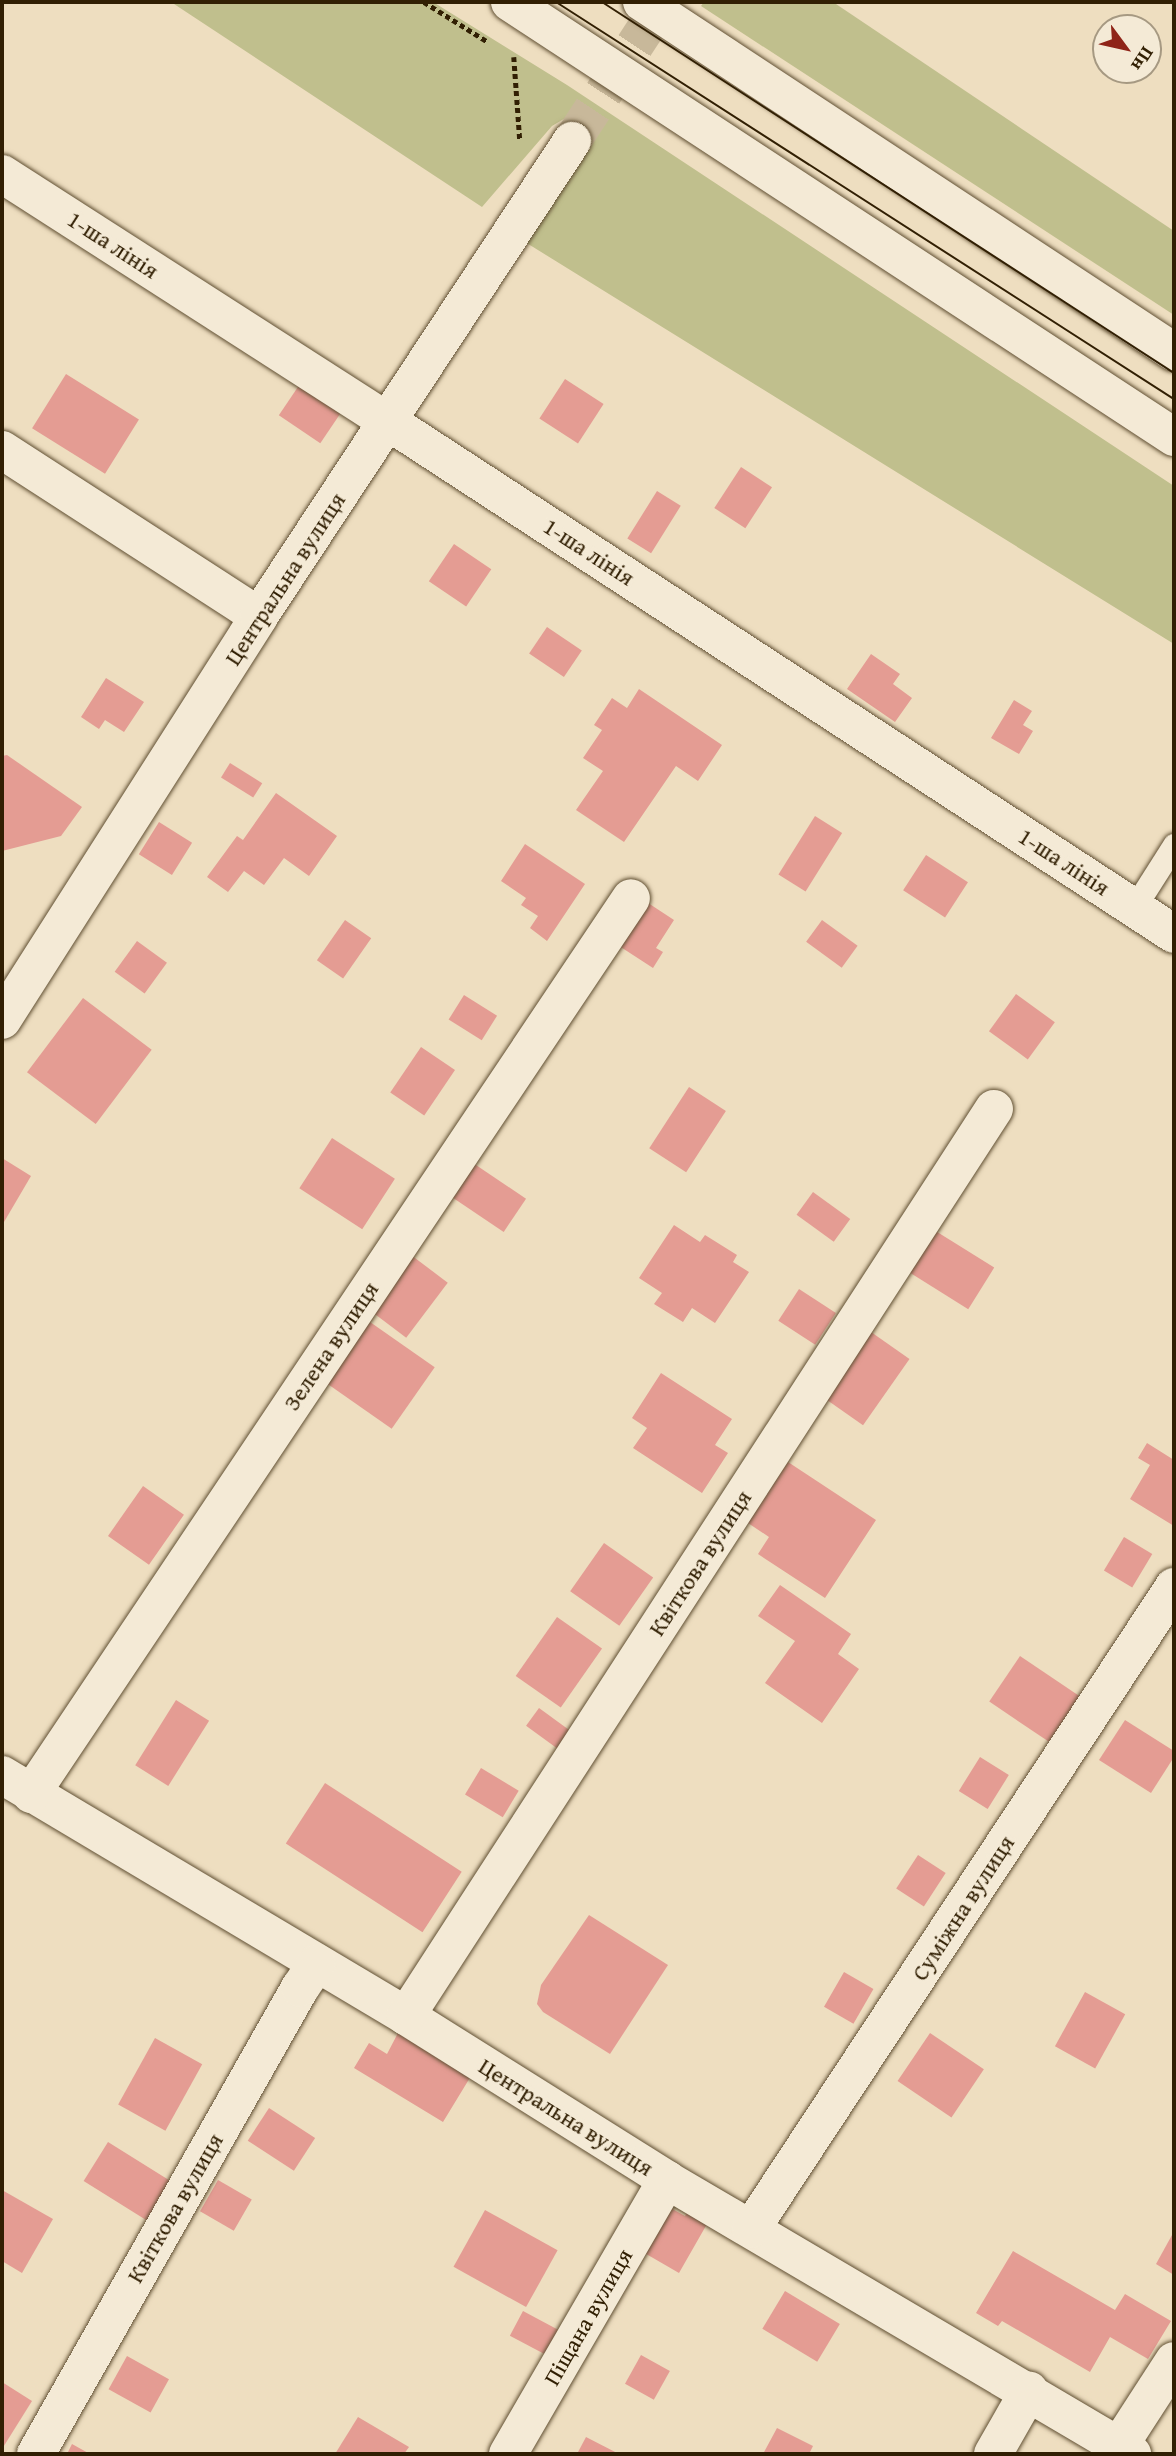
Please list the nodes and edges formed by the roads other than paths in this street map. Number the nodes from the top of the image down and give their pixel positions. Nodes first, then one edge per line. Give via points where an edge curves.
1 (510, 2) edge
2 (642, 2) edge
3 (572, 141) tunnel mouth
4 (2, 174) edge
5 (1174, 352) edge
6 (389, 422) junction
7 (1174, 438) edge
8 (2, 450) edge
9 (259, 616) junction
10 (1174, 845) edge
11 (631, 898) dead end
12 (1134, 908) junction
13 (1174, 934) edge
14 (2, 1020) edge
15 (994, 1109) dead end
16 (1174, 1587) edge
17 (16, 1785) edge
18 (317, 1963) junction
19 (406, 2016) junction
20 (667, 2180) junction
21 (751, 2229) junction
22 (1174, 2361) edge
23 (1029, 2391) junction
24 (1125, 2450) edge
25 (36, 2454) edge
26 (508, 2454) edge
27 (993, 2454) edge

1 - 7 street
2 - 5 street
3 - 6 street, Центральна вулиця
4 - 6 street, 1-ша лінія
6 - 9 street, Центральна вулиця
6 - 12 street, 1-ша лінія
8 - 9 street
9 - 14 street, Центральна вулиця
10 - 12 lane
11 - 17 street, Зелена вулиця
12 - 13 street, 1-ша лінія
15 - 19 street, Квіткова вулиця
16 - 21 street, Суміжна вулиця
17 - 18 street, Центральна вулиця
18 - 19 street, Центральна вулиця
18 - 25 street, Квіткова вулиця
19 - 20 street, Центральна вулиця
20 - 21 street, Центральна вулиця
20 - 26 street, Піщана вулиця
21 - 23 street, Центральна вулиця
22 - 24 street
23 - 24 street, Центральна вулиця
23 - 27 street

